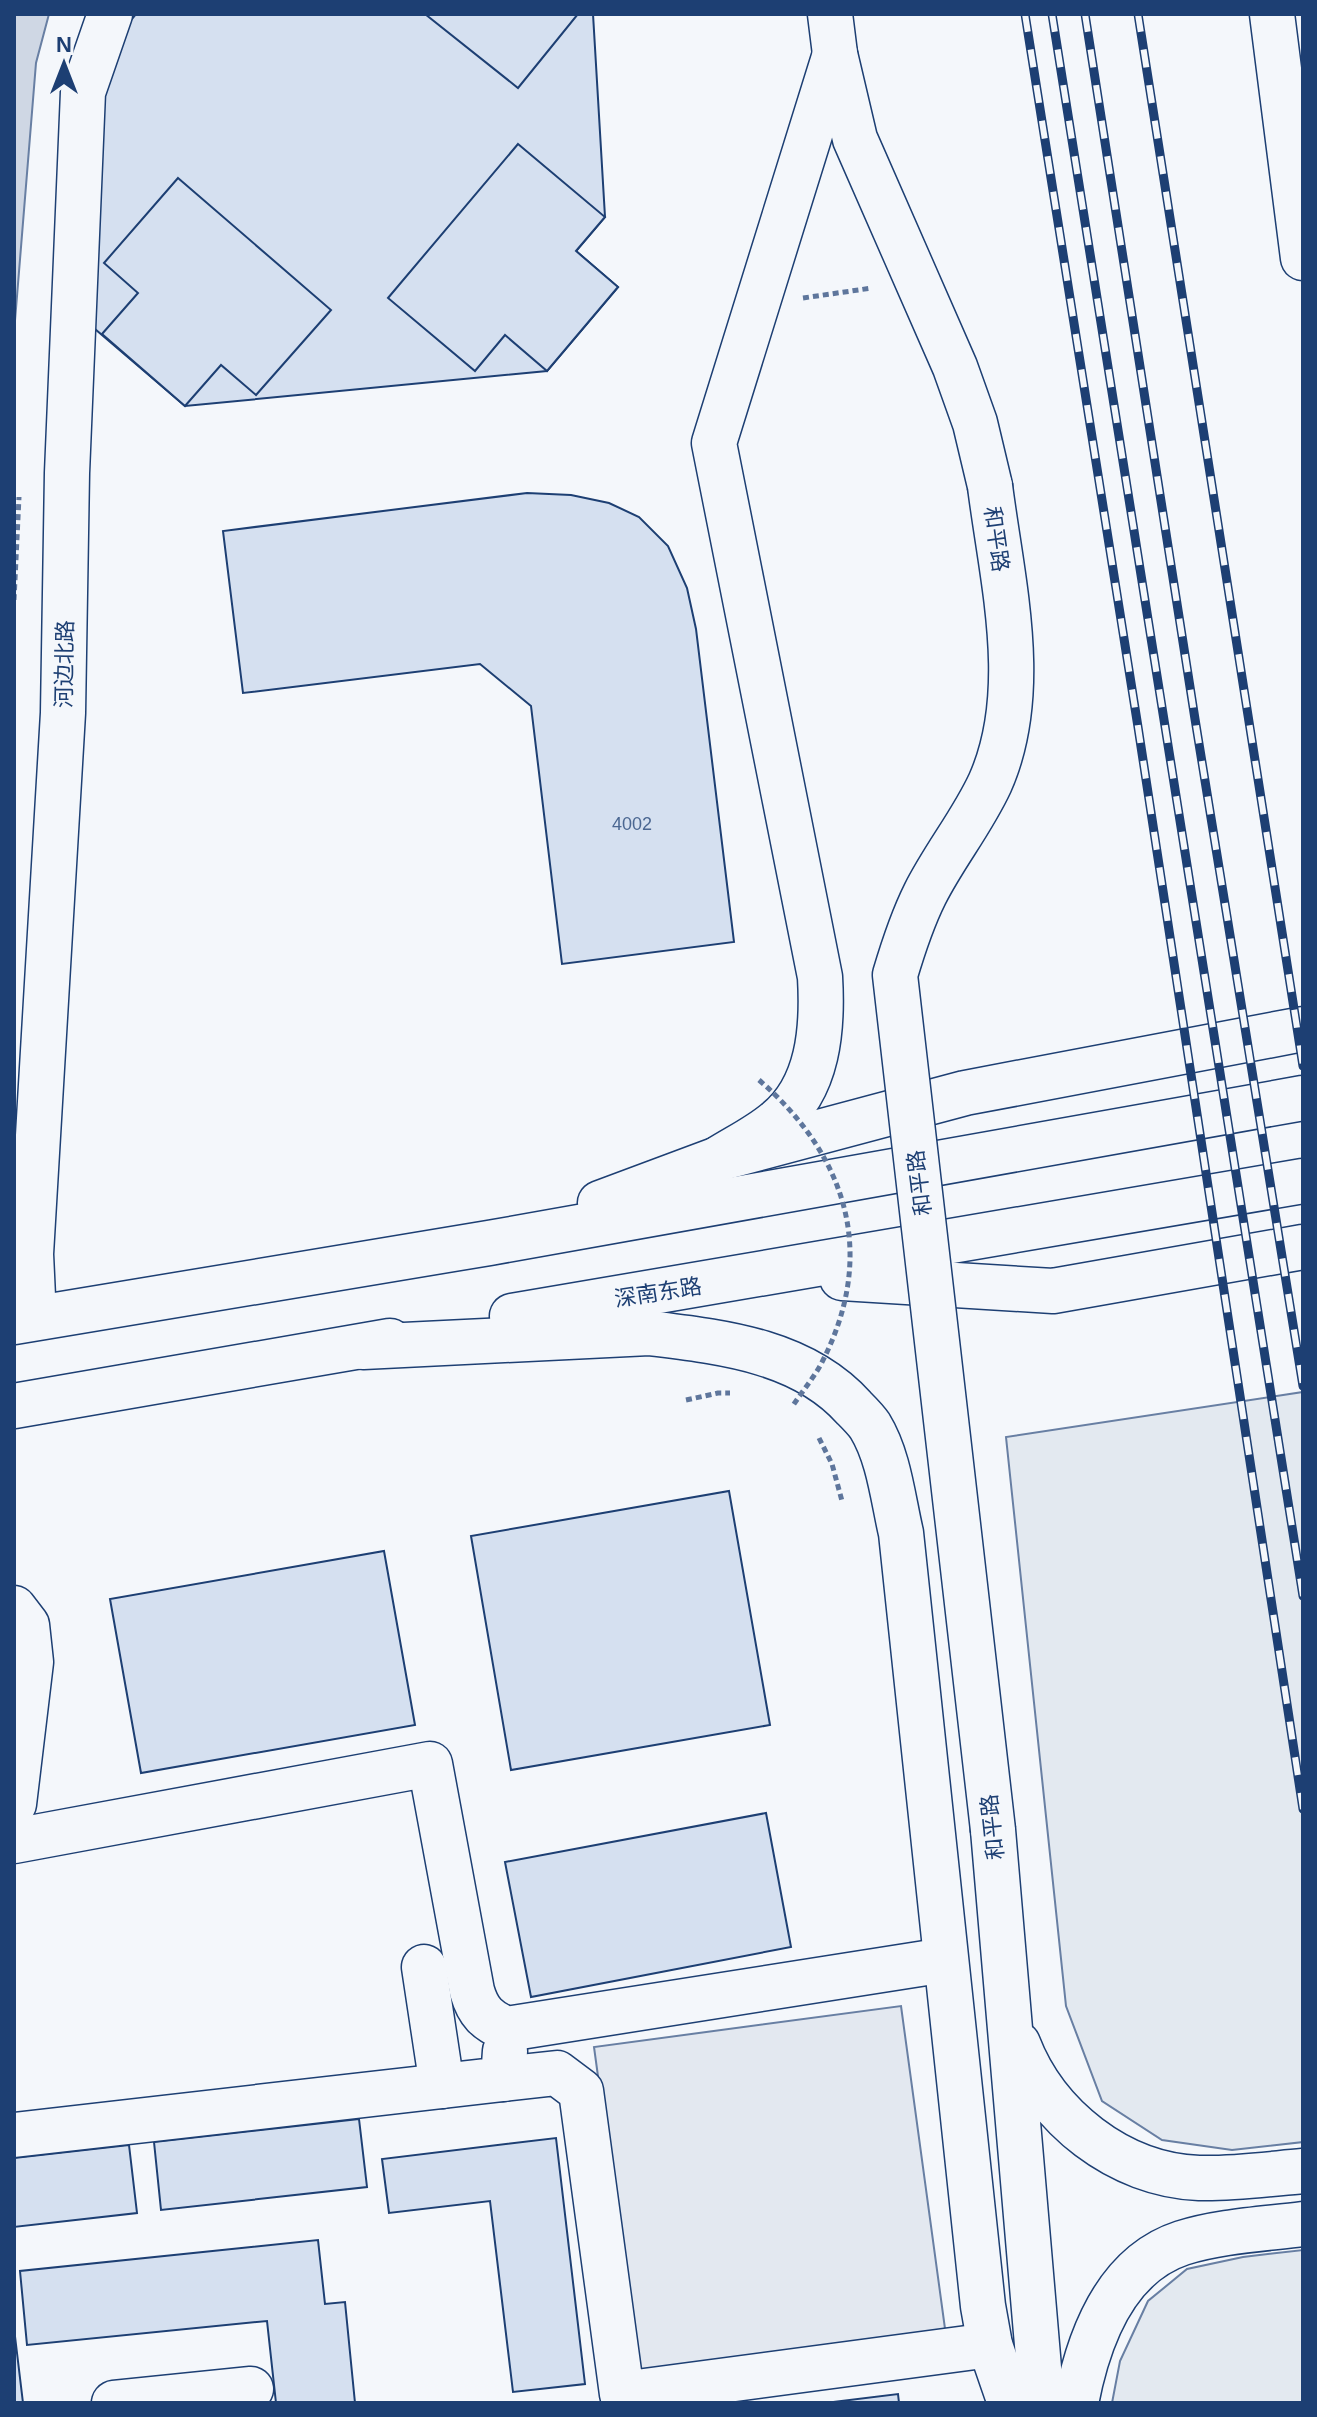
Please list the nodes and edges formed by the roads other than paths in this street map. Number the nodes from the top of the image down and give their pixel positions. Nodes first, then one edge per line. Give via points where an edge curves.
1 (110, 14) edge
2 (1272, 14) edge
3 (832, 34) edge
4 (1303, 258) edge
5 (1303, 1029) edge
6 (1303, 1098) edge
7 (718, 1159) junction
8 (1303, 1181) edge
9 (489, 1243) junction
10 (1303, 1247) edge
11 (767, 1274) junction
12 (24, 1320) edge
13 (363, 1347) junction
14 (14, 1406) edge
15 (14, 1608) edge
16 (14, 1804) edge
17 (14, 1841) edge
18 (945, 1960) junction
19 (424, 1967) dead end
20 (1010, 2023) junction
21 (507, 2029) junction
22 (503, 2079) junction
23 (442, 2086) junction
24 (14, 2135) edge
25 (1303, 2171) edge
26 (1303, 2224) edge
27 (990, 2345) junction
28 (251, 2389) dead end
29 (114, 2403) edge
30 (1010, 2403) edge
31 (1042, 2403) edge
32 (1076, 2403) edge

1 - 12 main road, 河边北路 via 83,92 63,713
2 - 4 main road
3 - 7 main road via 714,443 820,977 819,1034 812,1068 791,1106 775,1123
3 - 20 main road, 和平路, bridge via 855,139 975,423 990,486 1008,626 1011,681 1005,734 990,783 925,895 895,975 993,1830
5 - 7 main road via 965,1093
6 - 9 main road
7 - 9 main road
8 - 11 main road, 深南东路
9 - 12 main road
10 - 11 main road via 1053,1291
11 - 13 main road, 深南东路
13 - 14 main road, 深南东路
13 - 18 main road via 649,1333 753,1349 795,1364 842,1394 870,1426 901,1533
15 - 16 main road via 27,1625 31,1662
17 - 21 main road via 430,1764 472,1991 490,2023
18 - 21 main road
18 - 27 main road
19 - 23 main road
20 - 25 main road via 1039,2087 1092,2140 1121,2157 1160,2172 1199,2178
20 - 31 main road, 和平路
21 - 22 main road
22 - 23 main road
22 - 27 main road via 557,2073 581,2091 622,2394
23 - 24 main road
26 - 32 main road via 1181,2243 1145,2262 1099,2322
27 - 30 main road
28 - 29 main road

